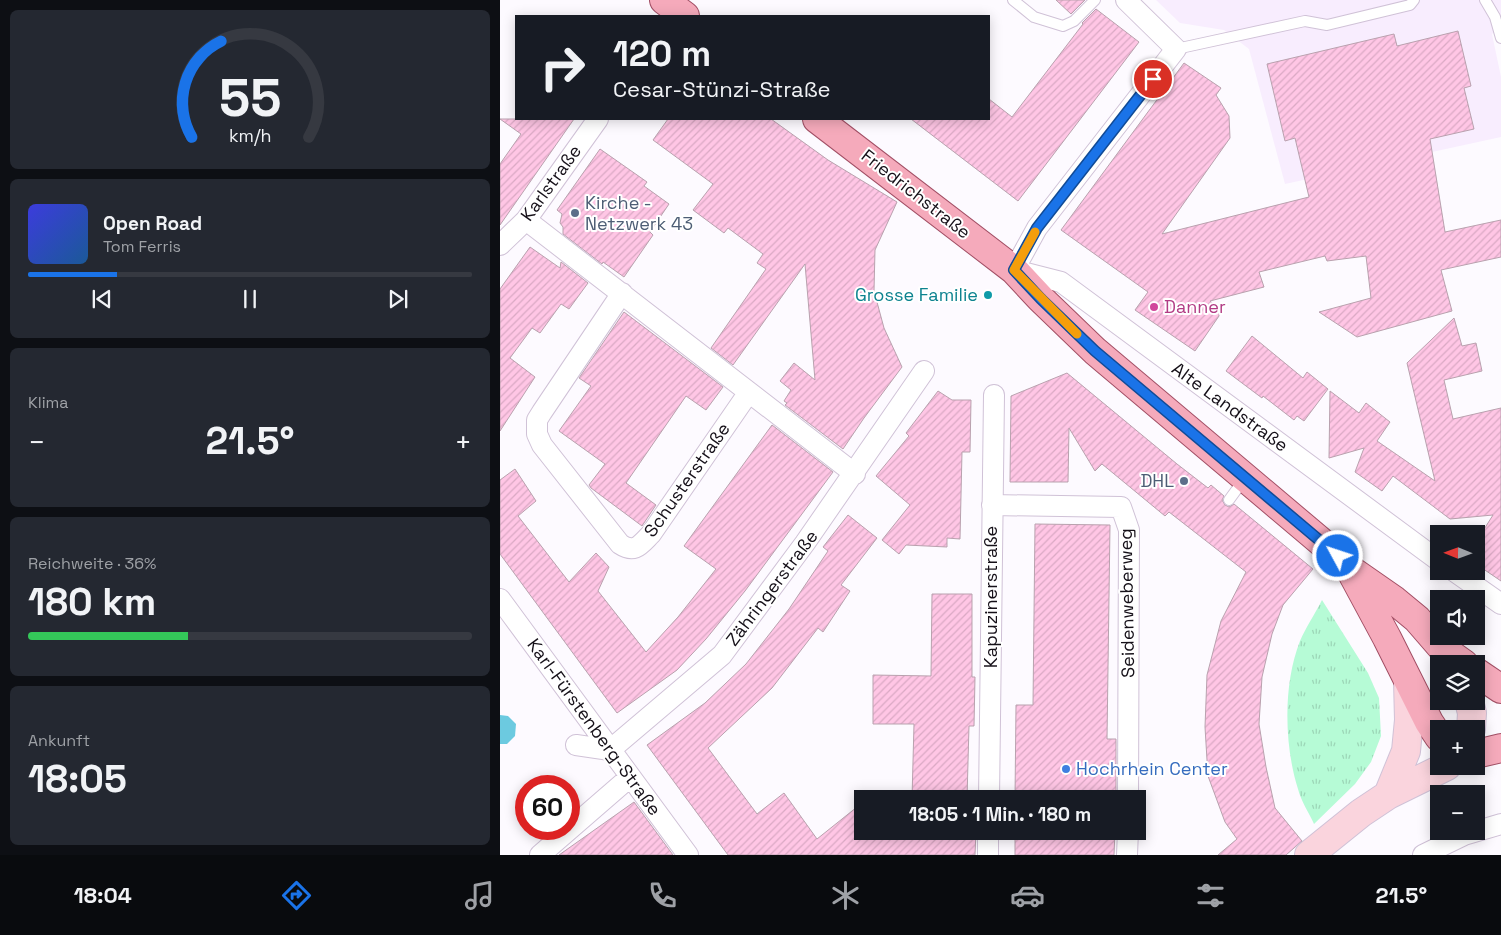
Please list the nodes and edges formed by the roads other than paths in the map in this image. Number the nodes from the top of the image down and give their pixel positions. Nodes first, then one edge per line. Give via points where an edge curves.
1 (1013, 0) edge
2 (1094, 0) edge
3 (1126, 0) edge
4 (1414, 0) edge
5 (1486, 0) edge
6 (1501, 38) edge
7 (1176, 49) junction
8 (597, 120) edge
9 (818, 120) edge
10 (526, 220) junction
11 (500, 245) edge
12 (1014, 270) junction
13 (622, 293) junction
14 (924, 371) dead end
15 (749, 392) junction
16 (994, 395) dead end
17 (855, 474) junction
18 (1246, 477) junction
19 (1229, 500) dead end
20 (992, 505) junction
21 (1430, 554) edge
22 (1348, 568) junction
23 (1467, 580) edge
24 (500, 599) edge
25 (1501, 604) edge
26 (1449, 655) edge
27 (1485, 678) edge
28 (1408, 681) junction
29 (1501, 689) edge
30 (1430, 724) edge
31 (576, 745) dead end
32 (1501, 748) edge
33 (610, 750) junction
34 (1485, 752) edge
35 (1430, 774) edge
36 (630, 777) junction
37 (989, 790) edge
38 (1128, 790) edge
39 (1388, 795) junction
40 (1501, 824) edge
41 (988, 840) edge
42 (1128, 840) edge
43 (540, 855) edge
44 (688, 855) edge
45 (988, 855) edge
46 (1127, 855) edge
47 (1309, 855) edge
48 (1423, 855) edge

1 - 2 lane via 1034,18 1063,26 1074,21
3 - 7 street
4 - 7 lane via 1410,5 1327,25 1305,20
5 - 6 lane
7 - 12 street via 1037,228
8 - 10 street, Karlstraße
9 - 12 main road, Friedrichstraße
10 - 11 street, Karlstraße
10 - 13 street
12 - 18 main road, Friedrichstraße via 1095,351
12 - 21 street, Alte Landstraße via 1061,282
13 - 15 street
13 - 15 street, Schusterstraße via 537,420 537,434 553,461 620,544 632,550 651,534
14 - 17 street, Zähringerstraße
15 - 17 street
16 - 20 street, Kapuzinerstraße
17 - 33 street, Zähringerstraße via 722,655
18 - 19 lane
18 - 22 main road, Friedrichstraße
20 - 37 street, Kapuzinerstraße
20 - 38 street, Seidenweberweg via 1120,507 1129,530
22 - 26 main road via 1417,619
22 - 28 main road
23 - 25 street
24 - 33 street, Karl-Fürstenberg-Straße
27 - 29 main road
28 - 30 main road
28 - 39 main road via 1406,751
31 - 33 street
32 - 34 main road
33 - 36 street, Karl-Fürstenberg-Straße
35 - 39 main road
36 - 43 street
36 - 44 street, Karl-Fürstenberg-Straße
39 - 47 main road
40 - 48 street via 1464,835
41 - 45 street
42 - 46 street

